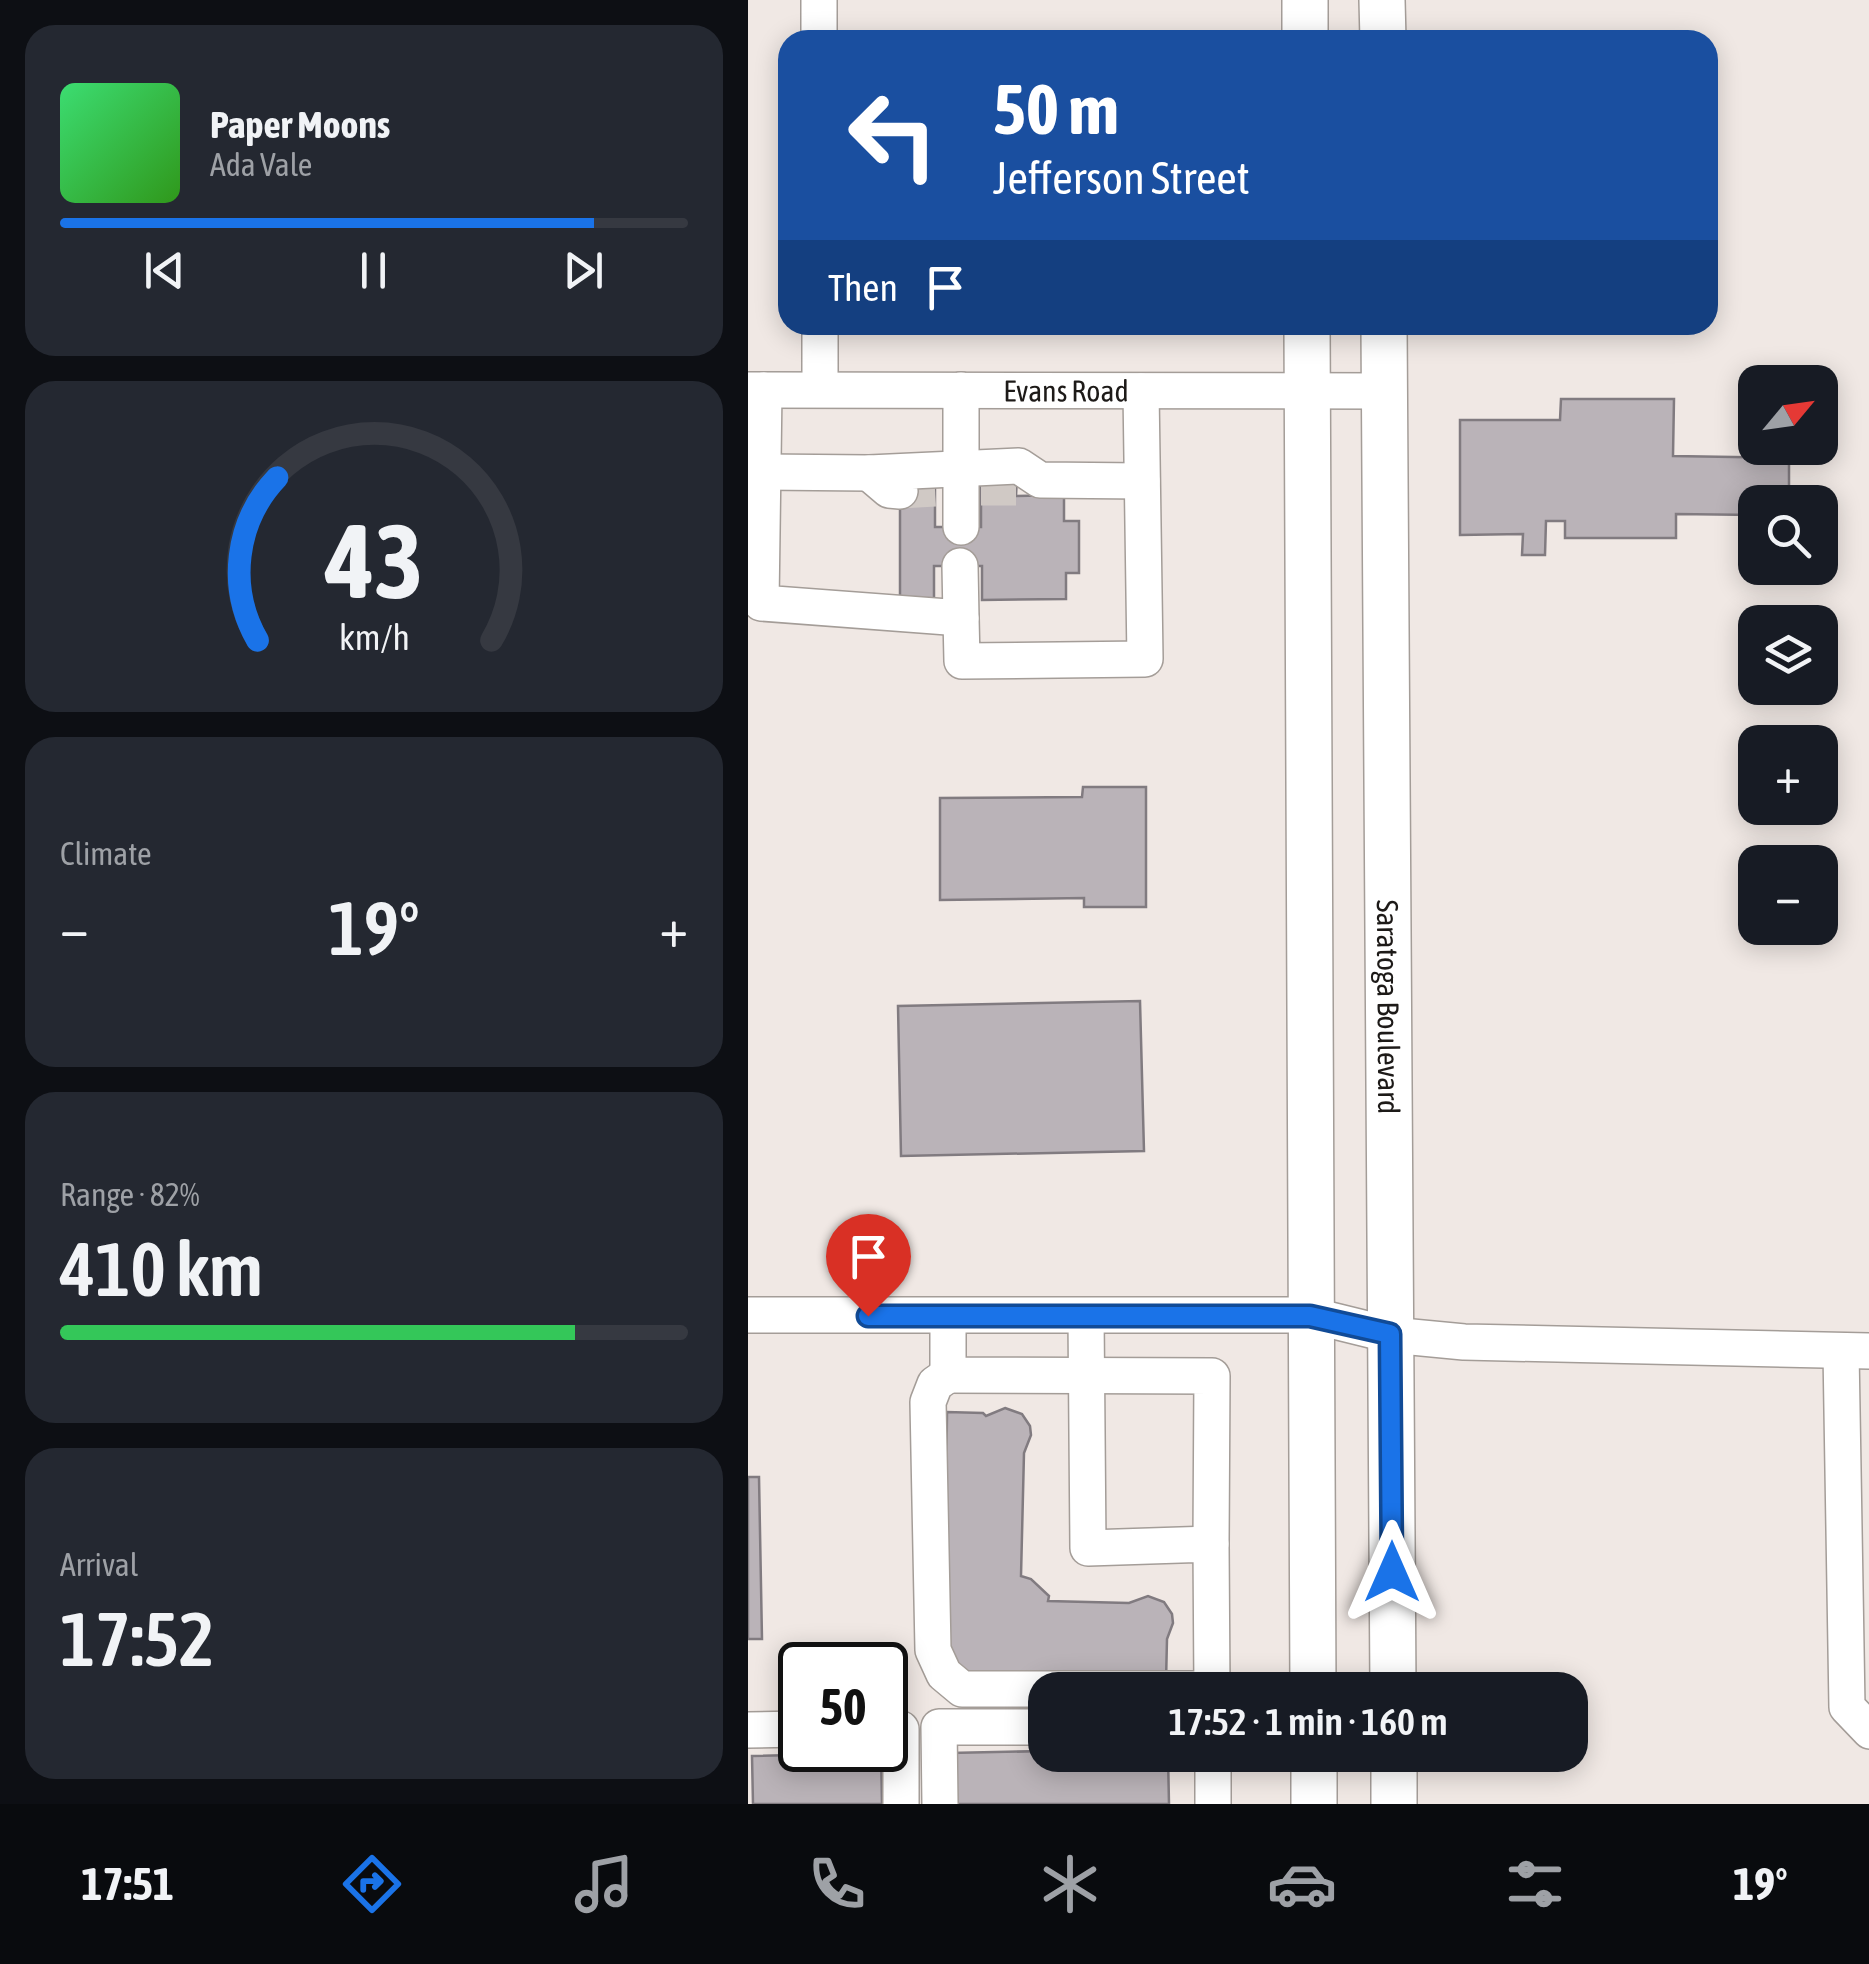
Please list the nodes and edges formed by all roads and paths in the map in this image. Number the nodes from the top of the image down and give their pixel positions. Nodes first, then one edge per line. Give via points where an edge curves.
1 (819, 0) edge
2 (1305, 0) edge
3 (1382, 0) edge
4 (819, 30) edge
5 (1306, 30) edge
6 (1382, 30) edge
7 (820, 335) edge
8 (1308, 335) edge
9 (1384, 335) edge
10 (820, 389) junction
11 (756, 390) edge
12 (962, 390) junction
13 (1141, 390) junction
14 (1385, 391) junction
15 (1308, 392) junction
16 (763, 472) junction
17 (869, 473) junction
18 (1142, 481) junction
19 (948, 485) junction
20 (961, 527) dead end
21 (960, 566) dead end
22 (960, 618) junction
23 (748, 1316) edge
24 (948, 1316) junction
25 (1086, 1316) junction
26 (1310, 1316) junction
27 (1390, 1334) junction
28 (1855, 1351) edge
29 (948, 1375) junction
30 (1086, 1376) junction
31 (1212, 1544) junction
32 (1212, 1672) edge
33 (1314, 1672) edge
34 (1393, 1672) edge
35 (1028, 1689) edge
36 (1028, 1727) edge
37 (778, 1729) edge
38 (748, 1730) edge
39 (1870, 1732) edge
40 (901, 1772) edge
41 (1213, 1772) edge
42 (1314, 1772) edge
43 (1394, 1772) edge
44 (901, 1804) edge
45 (940, 1804) edge
46 (1213, 1804) edge
47 (1314, 1804) edge
48 (1394, 1804) edge

1 - 4 street
2 - 5 main road
3 - 6 main road
7 - 10 street
8 - 15 main road
9 - 14 main road, Saratoga Boulevard
10 - 11 street, Evans Road
10 - 12 street, Evans Road
11 - 16 street
12 - 13 street, Evans Road
12 - 19 street
13 - 15 street, Evans Road
13 - 18 street
14 - 15 street, Evans Road
14 - 27 main road, Saratoga Boulevard
15 - 26 main road
16 - 17 street
16 - 22 street via 761,603
17 - 19 street
17 - 19 street via 889,490
18 - 19 street via 1028,484 1019,466
18 - 22 street via 1145,659 962,661
19 - 20 street
21 - 22 street
23 - 24 street
24 - 25 street
24 - 29 street
25 - 26 street
25 - 30 street
26 - 27 street
26 - 33 main road
27 - 28 street via 1464,1342
27 - 34 main road, Saratoga Boulevard
28 - 39 street via 1846,1707
29 - 30 street
29 - 35 street via 935,1384 928,1402 933,1650 944,1674 962,1689
30 - 31 street via 1212,1376
30 - 31 street via 1088,1548
31 - 32 street
36 - 45 street via 940,1728
37 - 38 street
40 - 44 street
41 - 46 street
42 - 47 main road
43 - 48 main road

